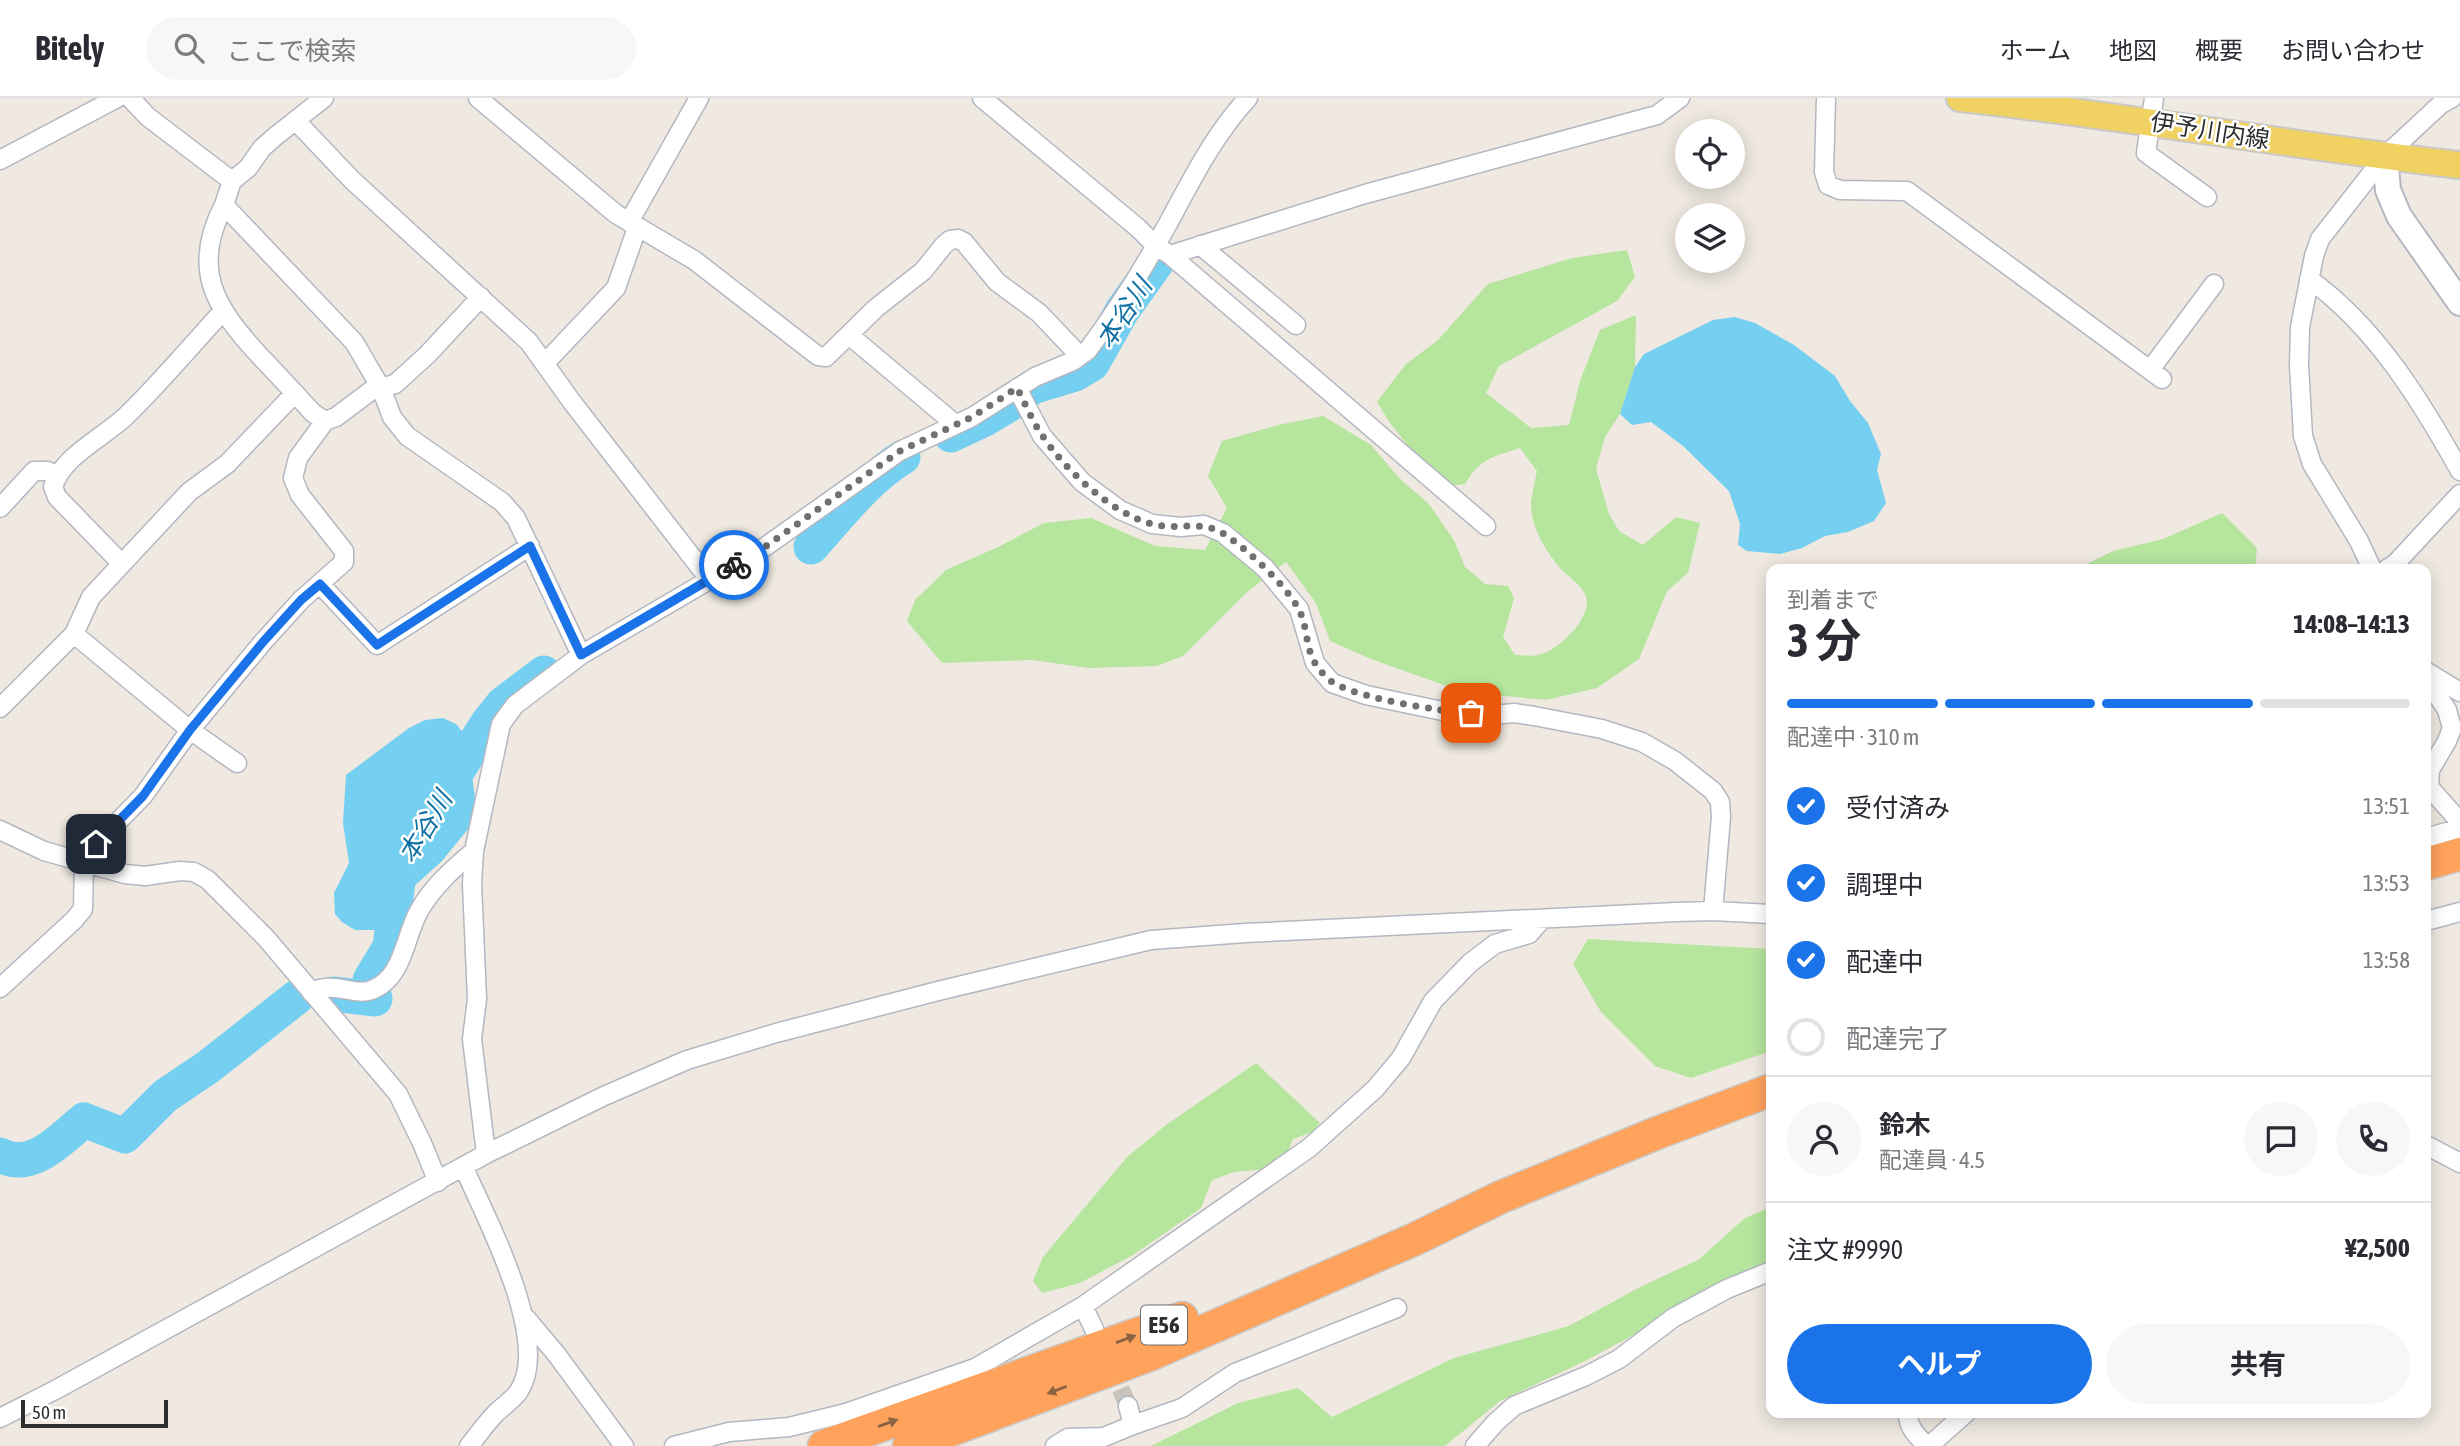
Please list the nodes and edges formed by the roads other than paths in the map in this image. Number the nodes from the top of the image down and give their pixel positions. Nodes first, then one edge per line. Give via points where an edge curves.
1 (117, 98) edge
2 (130, 98) edge
3 (324, 98) edge
4 (478, 98) edge
5 (698, 98) edge
6 (982, 98) edge
7 (1248, 98) edge
8 (1680, 98) edge
9 (1826, 98) edge
10 (1960, 98) edge
11 (2452, 98) edge
12 (2152, 110) edge
13 (296, 121) junction
14 (2385, 156) junction
15 (0, 160) edge
16 (2460, 165) edge
17 (232, 181) junction
18 (2207, 197) dead end
19 (224, 205) junction
20 (633, 225) junction
21 (1200, 246) junction
22 (1163, 251) junction
23 (2309, 279) junction
24 (2214, 284) dead end
25 (481, 297) junction
26 (2460, 303) edge
27 (223, 311) junction
28 (1296, 325) dead end
29 (849, 335) junction
30 (1080, 356) junction
31 (545, 363) junction
32 (382, 388) junction
33 (1017, 388) junction
34 (295, 393) junction
35 (325, 421) junction
36 (956, 424) junction
37 (2460, 471) edge
38 (56, 477) junction
39 (2460, 494) edge
40 (0, 508) edge
41 (1486, 526) dead end
42 (530, 546) junction
43 (122, 564) junction
44 (2370, 564) edge
45 (2395, 564) edge
46 (709, 579) junction
47 (320, 584) junction
48 (74, 634) junction
49 (581, 655) junction
50 (2431, 676) edge
51 (2431, 683) edge
52 (2460, 692) edge
53 (0, 708) edge
54 (190, 730) junction
55 (237, 763) dead end
56 (2431, 768) edge
57 (2431, 789) edge
58 (2460, 822) edge
59 (2460, 828) edge
60 (0, 830) edge
61 (2431, 837) edge
62 (474, 850) junction
63 (2460, 855) edge
64 (2431, 863) edge
65 (84, 864) junction
66 (1713, 911) junction
67 (2460, 912) edge
68 (1766, 914) edge
69 (1542, 919) junction
70 (2431, 919) edge
71 (0, 988) edge
72 (312, 992) junction
73 (1766, 1092) edge
74 (2431, 1148) edge
75 (486, 1154) junction
76 (2460, 1163) edge
77 (464, 1168) junction
78 (438, 1182) junction
79 (1501, 1197) junction
80 (1766, 1273) edge
81 (1083, 1306) junction
82 (1397, 1308) dead end
83 (526, 1318) junction
84 (1094, 1329) dead end
85 (1128, 1406) tunnel mouth
86 (0, 1418) edge
87 (1908, 1418) edge
88 (1960, 1418) edge
89 (1133, 1425) junction
90 (469, 1446) edge
91 (624, 1446) edge
92 (674, 1446) edge
93 (824, 1446) edge
94 (909, 1446) edge
95 (1055, 1446) edge
96 (1475, 1446) edge
97 (1928, 1446) edge

1 - 15 street
2 - 17 street
3 - 13 street
4 - 20 street
5 - 20 street
6 - 22 street
7 - 22 street via 1198,167
8 - 21 street via 1657,116 1365,194
9 - 24 street via 1824,172 1828,185 1840,190 1907,191 2156,374
10 - 12 main road, 伊予川内線 via 2058,108
11 - 14 street
12 - 14 main road, 伊予川内線
12 - 18 street via 2146,153
13 - 17 street via 262,148
13 - 25 street via 352,180
14 - 16 main road, 伊予川内線
14 - 23 street via 2320,239
14 - 26 street via 2388,190 2399,216
17 - 19 street
19 - 27 street via 213,226 207,269
19 - 32 street via 354,342
20 - 29 street via 694,261 818,356 826,357
20 - 31 street via 616,288
21 - 22 street
21 - 28 street
22 - 30 street
22 - 41 street
23 - 37 street via 2349,312 2398,372
23 - 44 street via 2300,327 2304,436 2312,464
25 - 31 street
25 - 32 street via 427,355 395,384
27 - 34 street
27 - 38 street via 125,417 72,458
29 - 30 street via 923,271 944,245 958,239 997,282 1039,313
29 - 36 street
30 - 33 street
31 - 46 street
32 - 35 street
32 - 42 street via 398,427 502,502 516,517
33 - 36 street
33 - 66 street via 1042,436 1082,482 1119,510 1152,524 1204,525 1223,533 1265,568 1299,609 1315,663 1332,682 1366,695 1447,712 1514,713 1602,729 1642,742 1675,761 1720,802
34 - 35 street
34 - 43 street via 227,464 189,492
35 - 47 street via 298,458 293,478 300,495 344,551 344,562
36 - 46 street via 900,451 762,549
38 - 40 street via 48,471 34,471
38 - 43 street via 52,487 57,497
39 - 45 street
42 - 47 street via 377,645
42 - 49 street
43 - 48 street via 91,597
46 - 49 street
47 - 54 street via 263,642
48 - 53 street
48 - 54 street
49 - 62 street via 515,705 501,724
50 - 52 street
51 - 56 street via 2452,727
54 - 55 street
54 - 65 street via 143,796 96,844
57 - 58 street
59 - 61 street
60 - 65 street
62 - 72 street via 426,900 401,958 376,988 363,992 323,987
62 - 75 street via 477,999 472,1039
63 - 64 highway
65 - 71 street via 83,908
65 - 72 street via 145,876 194,872 208,880
66 - 68 street
66 - 69 street
67 - 70 street
69 - 75 street via 1151,940 938,991 687,1060
69 - 81 street via 1529,934 1495,944 1470,963 1433,1001 1401,1058 1375,1089 1309,1148
72 - 78 street via 398,1094
73 - 79 highway, E56
74 - 76 street
75 - 77 street
77 - 78 street
77 - 83 street
78 - 86 street
93 -> 79 highway, E56 via 1142,1334 1411,1227
79 -> 94 highway, E56 via 1149,1355
80 - 96 street via 1673,1318 1619,1359 1514,1406
81 - 84 street
81 - 92 street via 975,1368 846,1413
82 - 89 street via 1235,1373 1182,1408
83 - 90 street via 528,1368 520,1391
83 - 91 street
85 - 89 street
87 - 97 street via 1915,1434
88 - 97 street
89 - 95 street via 1104,1437 1068,1438

